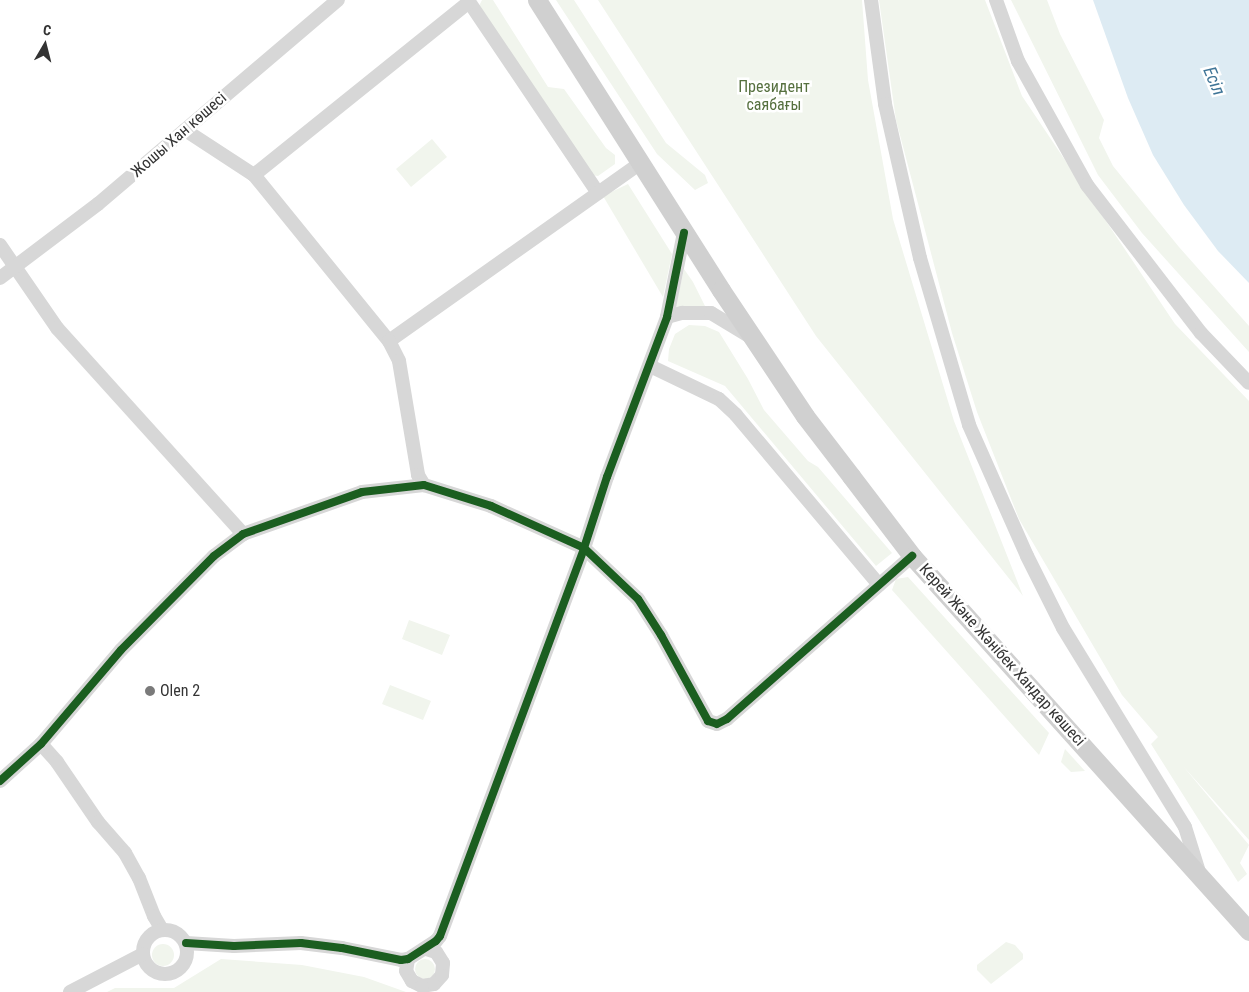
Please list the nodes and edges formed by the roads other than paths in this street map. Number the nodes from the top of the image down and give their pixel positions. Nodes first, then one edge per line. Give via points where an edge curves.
1 (338, 0) edge
2 (537, 0) edge
3 (871, 0) edge
4 (996, 0) edge
5 (185, 130) junction
6 (639, 164) junction
7 (254, 175) junction
8 (598, 193) junction
9 (684, 233) junction
10 (0, 245) edge
11 (16, 265) junction
12 (0, 278) edge
13 (667, 317) junction
14 (754, 339) junction
15 (389, 341) junction
16 (650, 366) junction
17 (1249, 383) edge
18 (424, 485) junction
19 (243, 534) junction
20 (584, 548) junction
21 (912, 556) junction
22 (879, 585) junction
23 (42, 744) junction
24 (0, 781) edge
25 (1201, 877) junction
26 (162, 930) junction
27 (1249, 931) edge
28 (186, 943) junction
29 (426, 949) junction
30 (143, 954) junction
31 (408, 959) junction
32 (70, 992) edge

1 - 5 street, Жошы Хан көшесі
2 - 6 main road, Керей Және Жәнібек Хандар көшесі via 617,140
3 - 25 street via 885,104 920,258 970,425 1027,556 1063,628 1185,827
4 - 17 street via 1018,61 1087,185 1201,333
5 - 7 street
5 - 11 street, Жошы Хан көшесі via 92,209
6 - 8 street
6 - 9 main road, Керей Және Жәнібек Хандар көшесі
7 - 8 street via 469,2
7 - 15 street
8 - 15 street
9 - 13 street
9 - 14 main road, Керей Және Жәнібек Хандар көшесі
10 - 11 street
11 - 12 street, Жошы Хан көшесі
11 - 19 street via 57,328
13 - 14 street via 682,313 711,313
13 - 16 street
14 - 21 main road, Керей Және Жәнібек Хандар көшесі via 805,416
15 - 18 street via 399,361 418,475
16 - 20 street via 607,477
16 - 22 street via 719,399
18 - 19 street via 362,492
18 - 20 street via 491,506
19 - 23 street via 214,556 121,650
20 - 22 street via 638,599 708,721 717,724 727,719
20 - 29 street via 440,936
21 - 22 street
21 - 25 main road, Керей Және Жәнібек Хандар көшесі
23 - 24 street
23 - 26 street via 98,822 125,853 140,878
25 - 27 main road, Керей Және Жәнібек Хандар көшесі
26 - 28 street via 176,932
26 - 30 street via 148,938
28 - 30 street via 185,962 170,974 152,970
28 - 31 street via 234,946 301,943
29 - 31 street
29 - 31 street via 436,952 443,963 442,975 434,984 422,986 412,981 406,971
30 - 32 street

